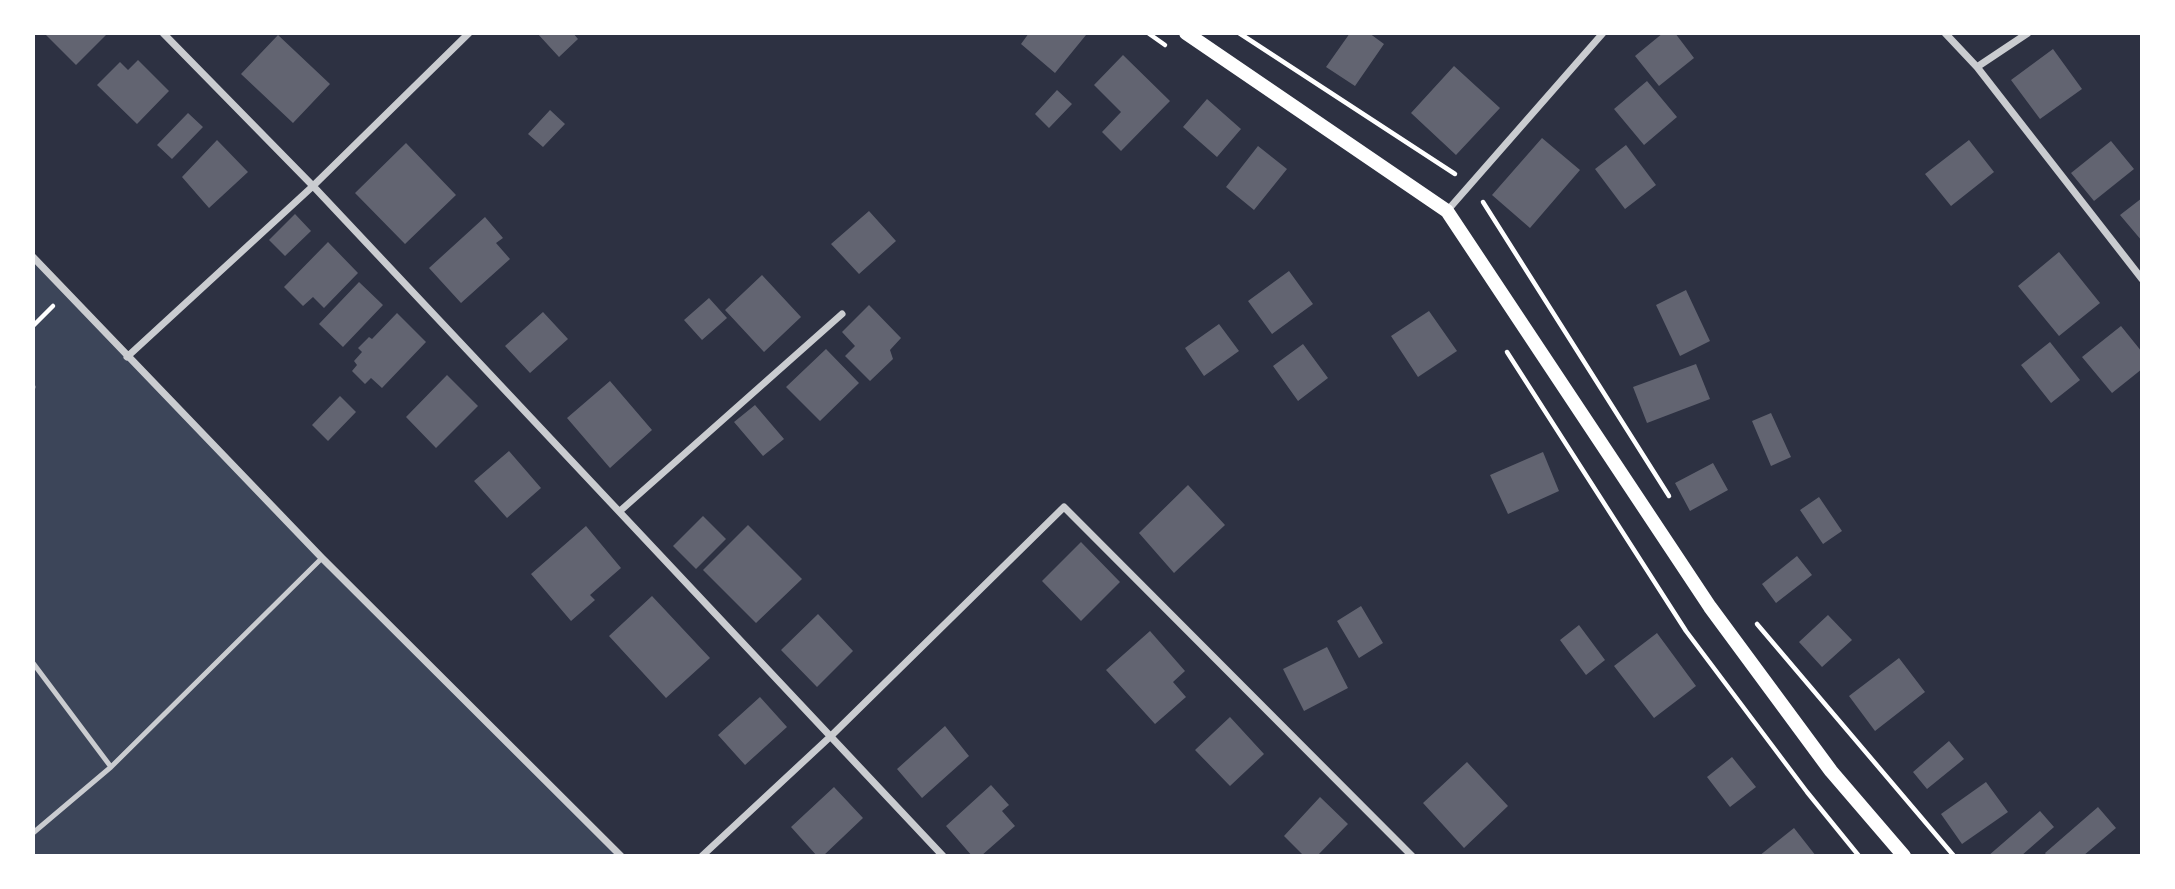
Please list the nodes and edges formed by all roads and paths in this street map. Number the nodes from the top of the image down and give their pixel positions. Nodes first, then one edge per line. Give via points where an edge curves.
1 (163, 33) edge
2 (469, 33) edge
3 (1148, 33) edge
4 (1186, 33) edge
5 (1603, 33) edge
6 (1945, 33) edge
7 (2028, 33) edge
8 (1171, 49) dead end
9 (1977, 67) junction
10 (313, 186) junction
11 (1447, 211) junction
12 (33, 257) edge
13 (2142, 279) edge
14 (66, 293) junction
15 (842, 314) dead end
16 (33, 326) edge
17 (1506, 350) dead end
18 (127, 356) junction
19 (620, 511) junction
20 (322, 558) junction
21 (33, 663) edge
22 (832, 735) junction
23 (111, 767) junction
24 (33, 833) edge
25 (621, 856) edge
26 (702, 856) edge
27 (943, 856) edge
28 (1412, 856) edge
29 (1859, 856) edge
30 (1903, 856) edge

1 - 10 street
2 - 10 street
3 - 8 path
4 - 11 main road
5 - 11 street
6 - 9 street
7 - 9 street
9 - 13 street
10 - 18 street
10 - 19 street
11 - 30 main road via 1710,607 1831,771
12 - 14 street
14 - 16 path
14 - 18 street
15 - 19 street
17 - 29 path via 1686,631
18 - 20 street
19 - 22 street
20 - 23 lane
20 - 25 street
21 - 23 lane
22 - 26 street
22 - 27 street
22 - 28 street via 1063,507
23 - 24 lane

